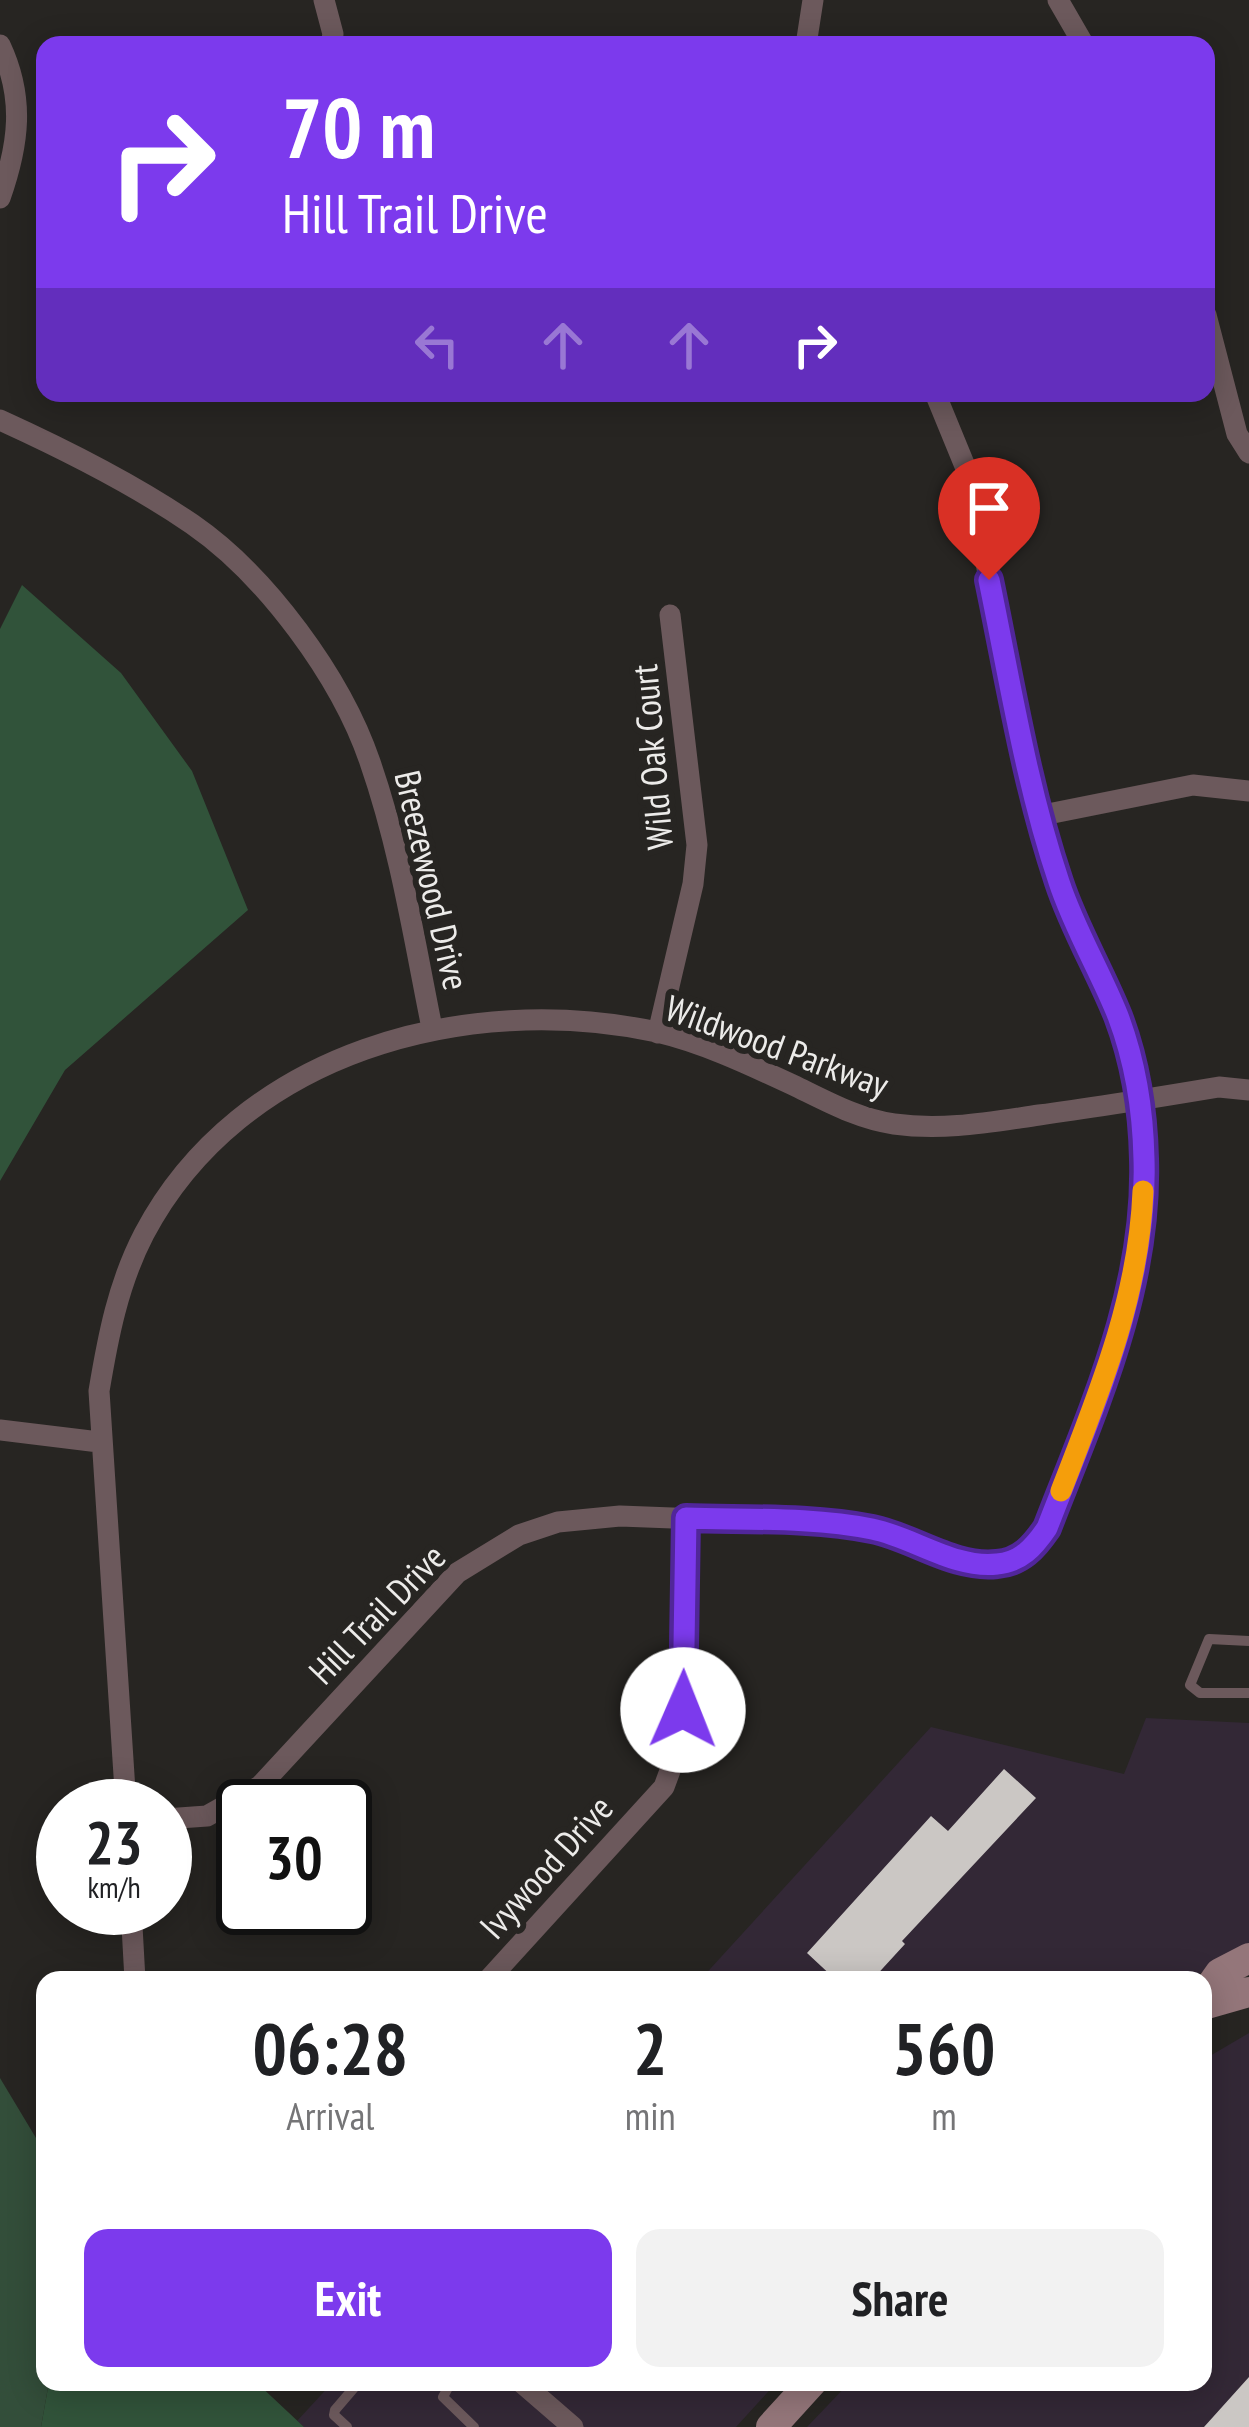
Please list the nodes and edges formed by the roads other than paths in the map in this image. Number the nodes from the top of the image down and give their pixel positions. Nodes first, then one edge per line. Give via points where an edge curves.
1 (324, 0) edge
2 (814, 0) edge
3 (1058, 0) edge
4 (333, 36) edge
5 (808, 36) edge
6 (1079, 36) edge
7 (0, 45) edge
8 (0, 198) edge
9 (1215, 350) edge
10 (939, 402) edge
11 (0, 420) edge
12 (1249, 453) edge
13 (670, 615) dead end
14 (1249, 791) edge
15 (1038, 816) junction
16 (432, 1028) junction
17 (658, 1033) junction
18 (1249, 1090) edge
19 (1140, 1101) junction
20 (0, 1430) edge
21 (99, 1442) junction
22 (686, 1518) junction
23 (1249, 1641) edge
24 (1249, 1693) edge
25 (124, 1779) edge
26 (192, 1817) edge
27 (132, 1935) edge
28 (1249, 1958) edge
29 (134, 1971) edge
30 (496, 1971) edge
31 (1212, 1986) edge
32 (1249, 1992) edge
33 (1212, 1999) edge
34 (351, 2391) edge
35 (446, 2391) edge
36 (531, 2391) edge
37 (804, 2391) edge
38 (347, 2427) edge
39 (474, 2427) edge
40 (573, 2427) edge
41 (771, 2427) edge

1 - 4 street
2 - 5 street
3 - 6 street
7 - 8 street via 20,126
9 - 12 street
10 - 15 street, Hill Trail Drive via 967,471
11 - 16 street, Breezewood Drive via 196,527 301,635 368,757
13 - 17 street, Wild Oak Court via 697,845
14 - 15 street via 1193,785
15 - 19 street, Hill Trail Drive via 1061,890 1119,1019
16 - 17 street, Wildwood Parkway via 537,1020
16 - 21 street, Wildwood Parkway via 284,1087 238,1116 202,1153 145,1234 123,1283 99,1391
17 - 19 street, Wildwood Parkway via 889,1124 940,1130
18 - 19 street, Wildwood Parkway
19 - 22 street, Hill Trail Drive via 1142,1222 1126,1309 1034,1548 992,1565 851,1525
20 - 21 street
21 - 25 street, Wildwood Parkway
22 - 26 street, Hill Trail Drive via 558,1522 492,1548 457,1573 260,1786
22 - 30 street, Ivywood Drive via 682,1738 664,1787
23 - 24 lane via 1209,1639 1190,1685 1200,1693
27 - 29 street
28 - 31 main road
32 - 33 main road
34 - 38 lane via 334,2415
35 - 39 lane via 443,2397
36 - 40 street
37 - 41 main road

